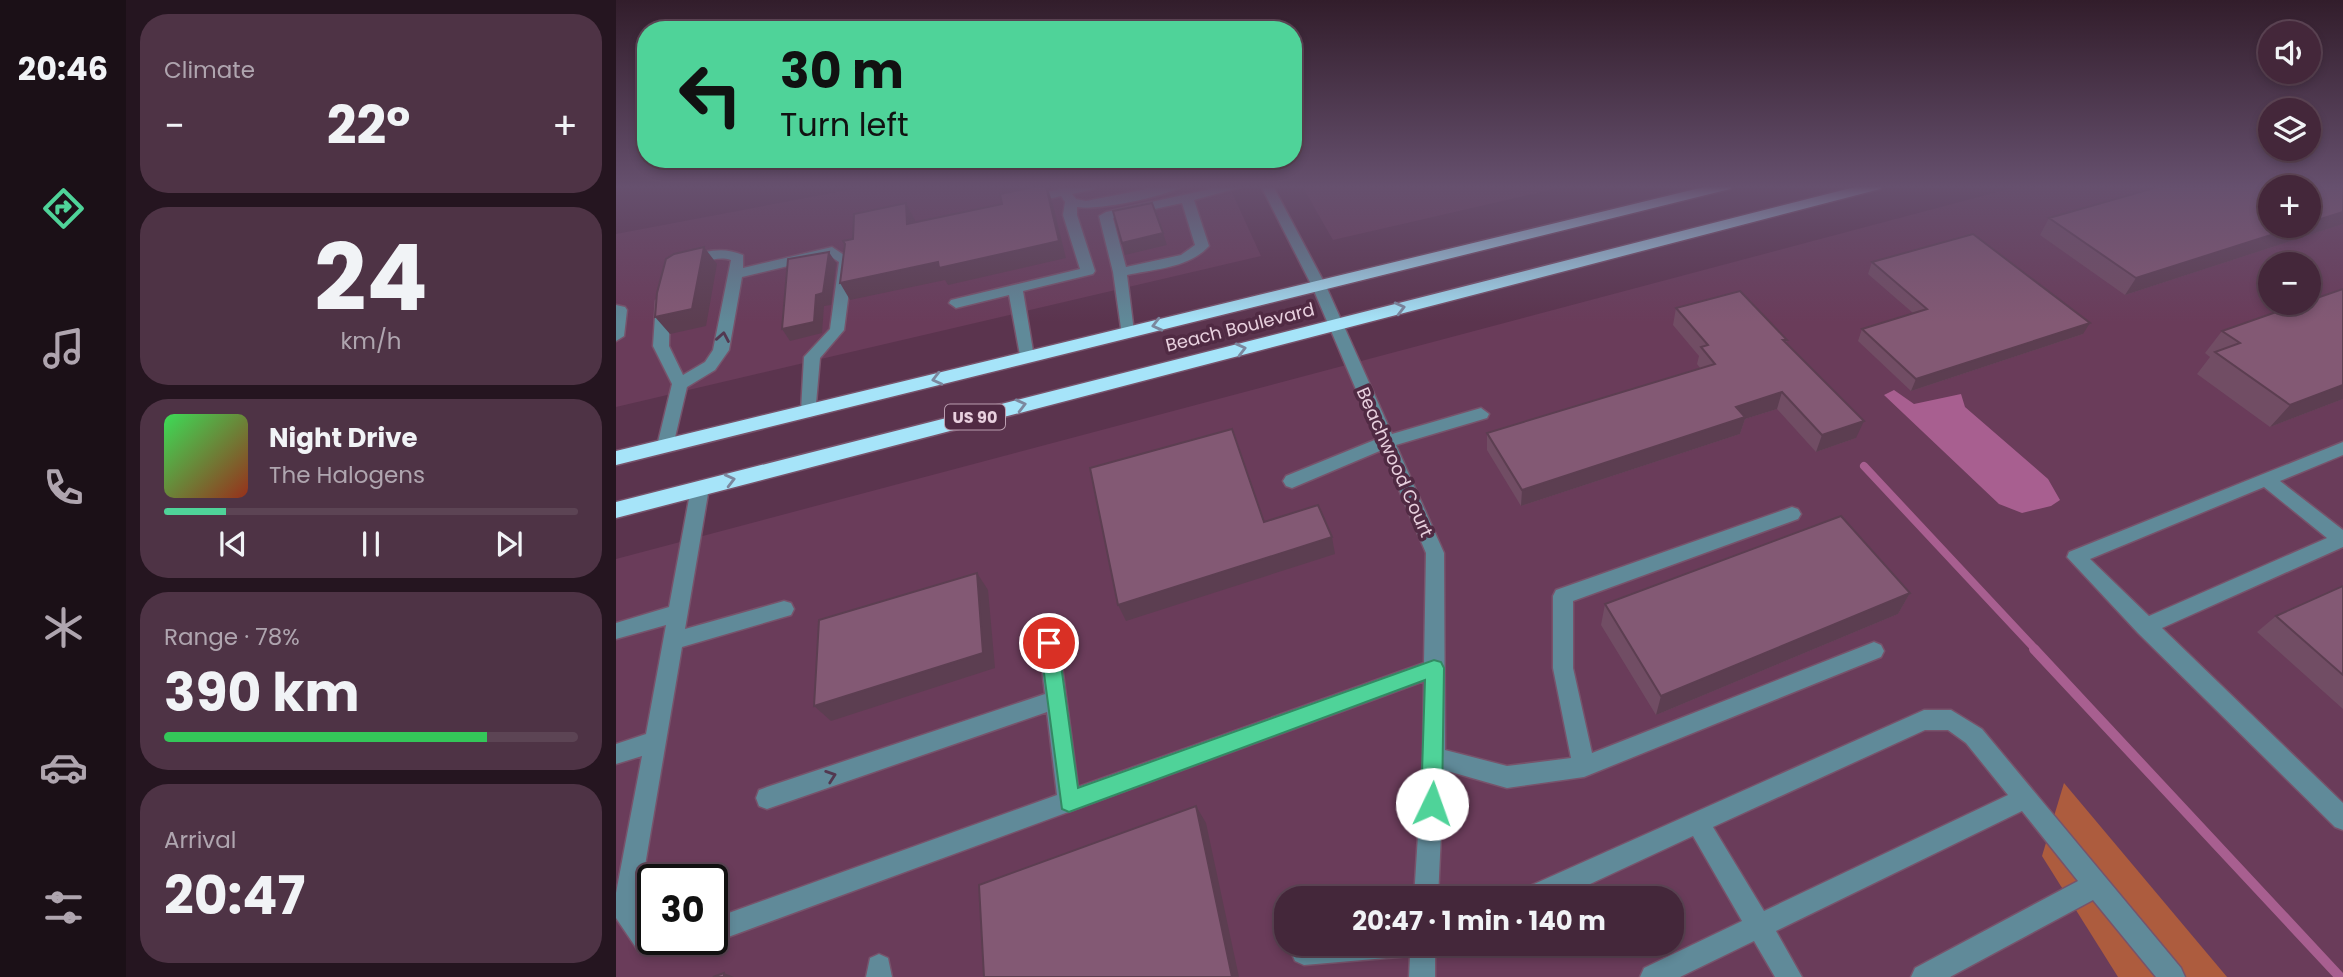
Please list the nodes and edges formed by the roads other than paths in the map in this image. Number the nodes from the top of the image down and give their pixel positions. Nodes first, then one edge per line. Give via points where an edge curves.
1 (1075, 232) edge
2 (1111, 232) edge
3 (1197, 232) edge
4 (1290, 232) edge
5 (1540, 232) edge
6 (1698, 232) edge
7 (675, 267) edge
8 (1120, 272) junction
9 (735, 274) junction
10 (667, 283) edge
11 (1319, 286) junction
12 (1015, 289) junction
13 (956, 303) dead end
14 (616, 310) edge
15 (1334, 325) junction
16 (1127, 332) junction
17 (616, 336) edge
18 (1026, 358) junction
19 (680, 384) junction
20 (809, 411) junction
21 (1481, 414) dead end
22 (1386, 442) junction
23 (665, 446) junction
24 (2343, 448) edge
25 (616, 458) edge
26 (2266, 479) junction
27 (1292, 481) dead end
28 (700, 488) junction
29 (616, 510) edge
30 (1792, 514) dead end
31 (784, 609) dead end
32 (678, 612) junction
33 (2146, 627) junction
34 (616, 631) edge
35 (673, 641) junction
36 (1049, 643) dead end
37 (1874, 651) dead end
38 (1434, 668) junction
39 (1056, 700) junction
40 (655, 741) junction
41 (616, 754) edge
42 (1434, 757) junction
43 (1584, 767) junction
44 (766, 797) dead end
45 (2025, 798) junction
46 (1069, 802) junction
47 (2343, 819) edge
48 (1698, 823) junction
49 (2096, 885) junction
50 (1427, 886) edge
51 (1559, 886) edge
52 (728, 925) edge
53 (637, 927) edge
54 (1759, 927) junction
55 (1423, 956) edge
56 (1422, 977) edge
57 (1653, 977) edge
58 (1789, 977) edge
59 (1924, 977) edge
60 (2172, 977) edge

1 - 12 street via 1088,271
2 - 8 street
3 - 8 street via 1202,246 1186,258
4 - 11 street, Beachwood Court
5 - 11 highway
15 -> 6 highway, Beach Boulevard / US 90
7 - 9 street via 712,254 730,254 738,258
8 - 16 street
19 -> 9 street via 710,366 721,350
9 - 20 street via 832,251 846,261 837,330 812,357
10 - 19 street via 661,346
11 - 15 street, Beachwood Court
11 -> 16 highway
12 - 13 street
12 - 18 street
14 - 17 street via 620,310
15 - 22 street, Beachwood Court
28 -> 15 highway, Beach Boulevard / US 90
16 - 18 highway
18 -> 20 highway
19 - 23 street
20 - 23 highway
21 - 22 street
22 - 27 street
22 - 38 street, Beachwood Court via 1435,553
23 - 25 highway
24 - 26 street
26 - 33 street via 2076,557
26 - 33 street via 2342,539
28 - 29 highway, Beach Boulevard / US 90
28 - 32 street
30 - 43 street via 1563,596 1563,668
31 - 35 street
32 - 34 street
32 - 35 street
33 - 47 street
35 - 40 street
36 - 39 street
37 - 43 street
38 - 42 street, Beachwood Court
38 - 46 street
44 -> 39 street
39 - 46 street
40 - 41 street
40 - 53 street via 625,910
42 - 43 street via 1507,777
42 - 50 street, Beachwood Court
45 - 48 street via 1974,736 1951,720 1924,720
45 - 49 street
45 - 54 street
46 - 52 street
48 - 51 street
48 - 54 street
49 - 59 street
49 - 60 street
54 - 57 street
54 - 58 street
55 - 56 street

